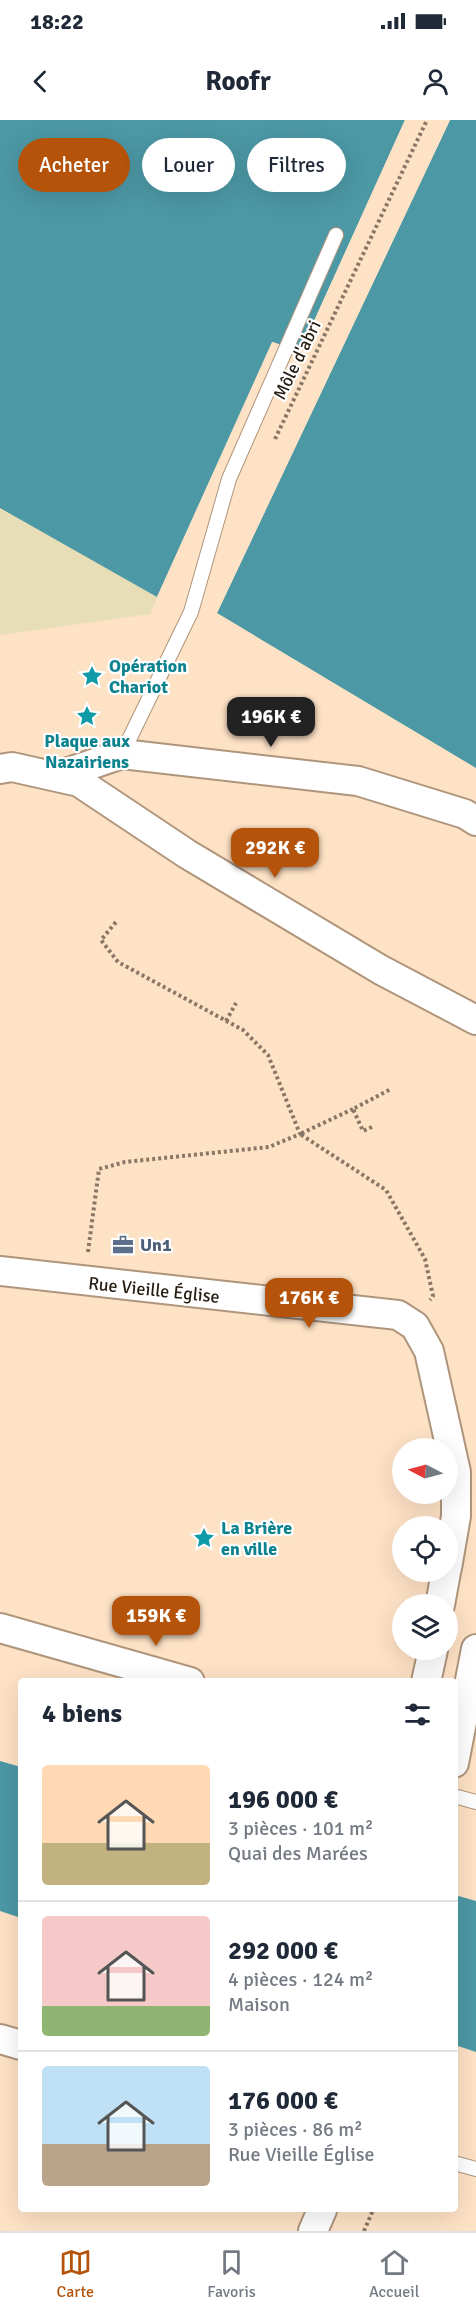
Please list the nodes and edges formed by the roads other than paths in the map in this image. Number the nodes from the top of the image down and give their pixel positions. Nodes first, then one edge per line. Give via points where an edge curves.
1 (336, 235) dead end
2 (122, 754) junction
3 (0, 769) edge
4 (57, 776) junction
5 (476, 821) edge
6 (474, 1022) edge
7 (0, 1271) edge
8 (456, 1516) edge
9 (0, 1628) edge
10 (476, 1649) edge
11 (431, 1660) edge
12 (171, 1678) edge
13 (427, 1678) edge
14 (458, 1742) edge
15 (458, 1797) edge
16 (476, 1802) edge
17 (0, 2039) edge
18 (18, 2044) edge
19 (458, 2164) edge
20 (476, 2169) edge
21 (321, 2212) edge
22 (313, 2231) edge

1 - 2 lane via 229,479 191,612
2 - 4 street
2 - 5 street via 358,781 465,814
3 - 4 street via 12,767
4 - 6 street via 79,782 187,854
7 - 8 street, Rue Vieille Église via 398,1315 415,1326 429,1351 456,1472
9 - 12 street via 114,1666
10 - 14 street
11 - 13 street
15 - 16 lane
17 - 18 street
19 - 20 lane
21 - 22 street

